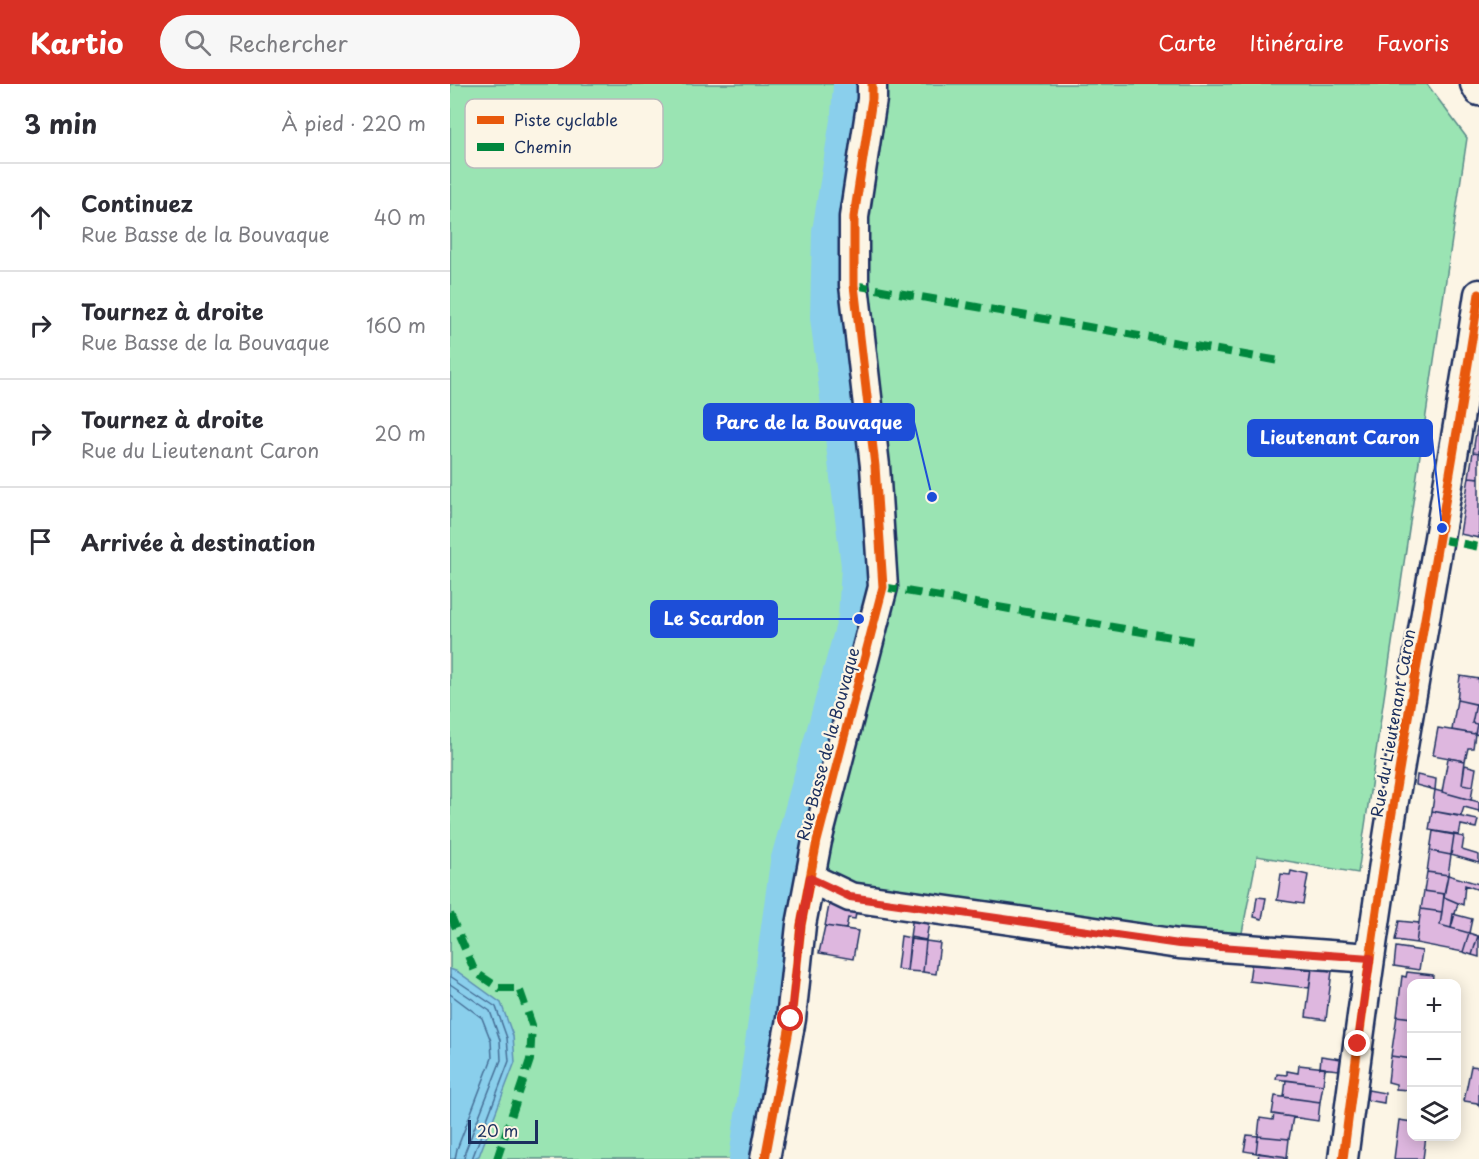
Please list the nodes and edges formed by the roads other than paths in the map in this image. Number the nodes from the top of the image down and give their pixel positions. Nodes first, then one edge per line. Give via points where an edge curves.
1 (872, 84) edge
2 (1475, 84) edge
3 (1479, 91) edge
4 (1479, 294) edge
5 (810, 878) junction
6 (1370, 958) junction
7 (765, 1159) edge
8 (1343, 1159) edge

1 - 5 street, Rue Basse de la Bouvaque via 854,217 854,285 875,466 883,587
2 - 3 street
4 - 6 street, Rue du Lieutenant Caron
5 - 6 street via 850,897 1179,944
5 - 7 street, Rue Basse de la Bouvaque via 791,1019
6 - 8 street, Rue du Lieutenant Caron

